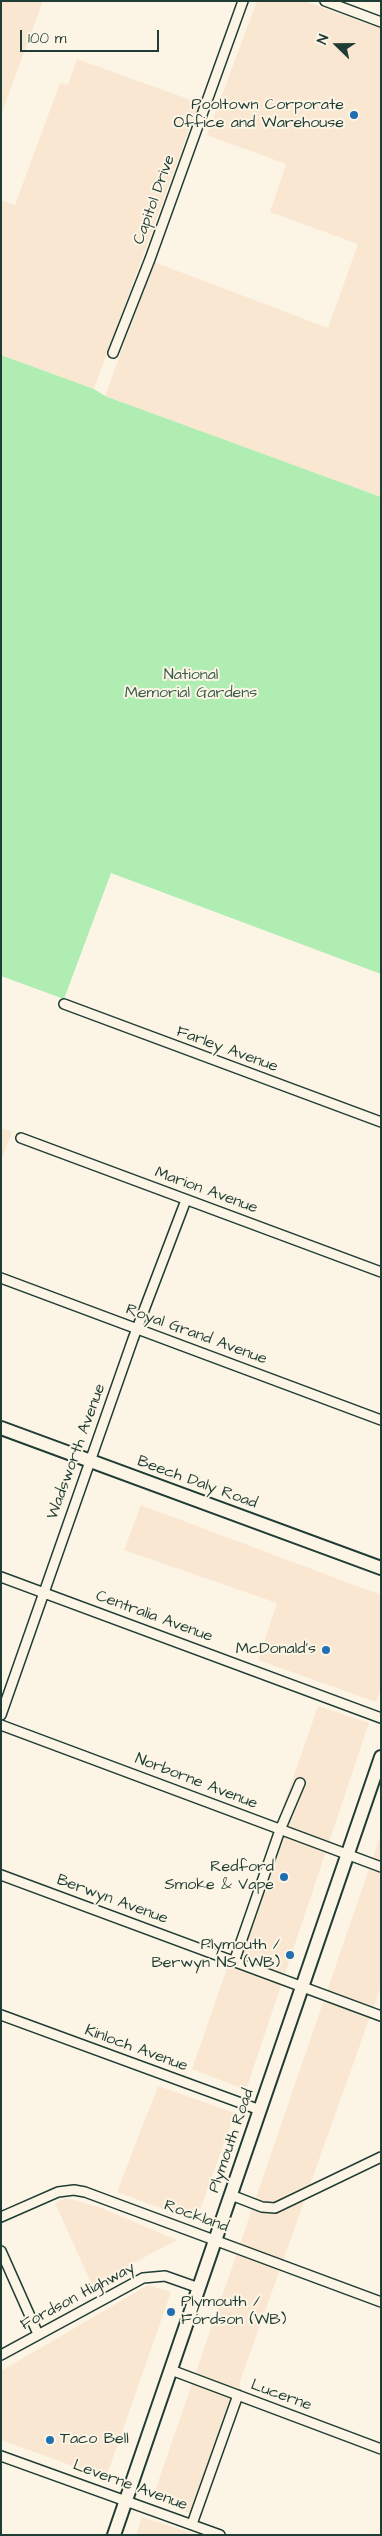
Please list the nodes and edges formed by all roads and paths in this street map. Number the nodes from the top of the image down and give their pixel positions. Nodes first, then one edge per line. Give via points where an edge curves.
1 (242, 1) edge
2 (325, 1) edge
3 (381, 22) edge
4 (113, 352) dead end
5 (64, 1004) dead end
6 (381, 1122) edge
7 (21, 1138) dead end
8 (186, 1200) junction
9 (381, 1272) edge
10 (1, 1278) edge
11 (137, 1329) junction
12 (381, 1420) edge
13 (1, 1428) edge
14 (90, 1461) junction
15 (381, 1568) edge
16 (1, 1577) edge
17 (43, 1593) junction
18 (1, 1715) edge
19 (381, 1718) edge
20 (1, 1725) edge
21 (381, 1757) edge
22 (300, 1783) dead end
23 (280, 1830) junction
24 (347, 1855) junction
25 (381, 1867) edge
26 (1, 1875) edge
27 (234, 1962) junction
28 (302, 1987) junction
29 (1, 2016) edge
30 (381, 2016) edge
31 (260, 2110) junction
32 (381, 2157) edge
33 (231, 2195) junction
34 (1, 2217) edge
35 (216, 2241) junction
36 (1, 2251) edge
37 (199, 2288) junction
38 (381, 2302) edge
39 (38, 2334) junction
40 (1, 2355) edge
41 (170, 2370) junction
42 (238, 2395) junction
43 (381, 2449) edge
44 (1, 2456) edge
45 (126, 2501) junction
46 (192, 2524) junction
47 (114, 2535) edge
48 (220, 2535) edge

1 - 4 street, Capitol Drive via 150,259
2 - 3 street
5 - 6 street, Farley Avenue
7 - 8 street, Marion Avenue
8 - 9 street, Marion Avenue
8 - 11 street, Wadsworth Avenue
10 - 11 street, Royal Grand Avenue
11 - 12 street, Royal Grand Avenue
11 - 14 street, Wadsworth Avenue
13 - 14 main road, Beech Daly Road
14 - 15 main road, Beech Daly Road
14 - 17 street, Wadsworth Avenue
16 - 17 street, Centralia Avenue
17 - 18 street, Wadsworth Avenue
17 - 19 street, Centralia Avenue
20 - 23 street, Norborne Avenue
21 - 24 main road, Plymouth Road
22 - 23 street
23 - 24 street, Norborne Avenue
23 - 27 street
24 - 25 street, Norborne Avenue
24 - 28 main road, Plymouth Road
26 - 27 street, Berwyn Avenue
27 - 28 street, Berwyn Avenue
28 - 30 street, Berwyn Avenue
28 - 31 main road, Plymouth Road
29 - 31 street, Kinloch Avenue
31 - 33 main road, Plymouth Road
32 - 33 street via 275,2208 262,2207
33 - 35 main road, Plymouth Road
34 - 35 street, Rockland via 58,2192 74,2190
35 - 37 main road, Plymouth Road
35 - 38 street, Rockland
36 - 39 street
37 - 39 street, Fordson Highway via 165,2276 143,2278
37 - 41 main road, Plymouth Road
39 - 40 street, Fordson Highway
41 - 42 street, Lucerne
41 - 45 main road, Plymouth Road
42 - 43 street, Lucerne
42 - 46 street
44 - 45 street, Leverne Avenue
45 - 46 street, Leverne Avenue
45 - 47 main road, Plymouth Road
46 - 48 street, Leverne Avenue

